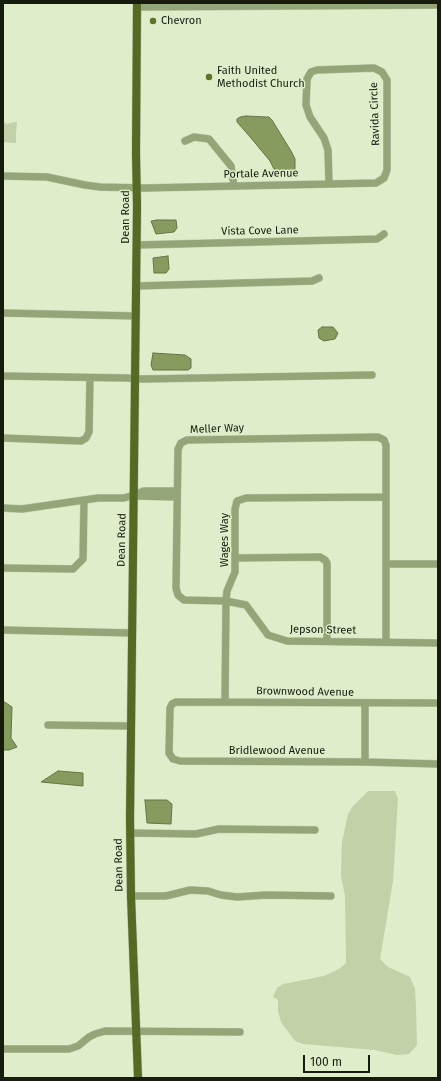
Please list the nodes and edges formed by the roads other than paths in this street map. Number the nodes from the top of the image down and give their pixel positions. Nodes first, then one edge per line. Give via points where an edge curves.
1 (137, 5) edge
2 (438, 5) edge
3 (185, 141) dead end
4 (3, 176) edge
5 (384, 178) joint
6 (329, 184) junction
7 (234, 186) junction
8 (137, 188) junction
9 (384, 234) dead end
10 (137, 245) junction
11 (319, 278) dead end
12 (136, 286) junction
13 (3, 313) edge
14 (136, 316) junction
15 (372, 375) dead end
16 (3, 376) edge
17 (90, 378) junction
18 (135, 378) junction
19 (3, 438) edge
20 (177, 494) junction
21 (134, 495) junction
22 (386, 497) junction
23 (84, 500) junction
24 (3, 508) edge
25 (235, 558) junction
26 (386, 564) junction
27 (438, 564) edge
28 (3, 568) edge
29 (178, 595) joint
30 (226, 600) junction
31 (3, 630) edge
32 (132, 633) junction
33 (327, 642) junction
34 (386, 642) junction
35 (438, 643) edge
36 (225, 702) junction
37 (365, 703) junction
38 (172, 704) joint
39 (438, 704) edge
40 (48, 725) dead end
41 (131, 726) junction
42 (365, 762) junction
43 (438, 764) edge
44 (315, 830) dead end
45 (130, 833) junction
46 (131, 896) junction
47 (331, 896) dead end
48 (136, 1031) junction
49 (240, 1032) dead end
50 (3, 1048) edge
51 (138, 1078) edge

1 - 2 street
1 - 8 main road, Dean Road
3 - 7 street via 194,137 209,140 231,166
4 - 8 street, Portale Avenue via 47,178 100,187
5 - 6 street, Portale Avenue via 376,183
5 - 6 street, Ravida Circle via 387,170 387,80 382,72 374,68 317,70 311,72 307,79 306,105 328,150
6 - 7 street, Portale Avenue
7 - 8 street, Portale Avenue
8 - 10 main road, Dean Road
9 - 10 street, Vista Cove Lane via 377,239
10 - 12 main road, Dean Road
11 - 12 street via 312,281
12 - 14 main road, Dean Road
13 - 14 street
14 - 18 main road, Dean Road
15 - 18 street
16 - 17 street
17 - 18 street
17 - 19 street via 89,432 86,438
18 - 21 main road, Dean Road
20 - 21 street via 144,491
20 - 22 street, Meller Way via 178,449 181,443 187,440 378,437 384,440 386,445
20 - 29 street, Meller Way
21 - 23 street
21 - 32 main road, Dean Road
22 - 25 street, Wages Way via 246,498 238,501 235,509
22 - 26 street
23 - 24 street via 22,509
23 - 28 street via 83,559 73,569
25 - 30 street, Wages Way via 235,572
25 - 33 street via 320,557 325,560
26 - 27 street
26 - 34 street
29 - 30 street, Jepson Street via 184,600
30 - 33 street, Jepson Street via 246,605 268,635 288,641
30 - 36 street, Wages Way
31 - 32 street
32 - 41 main road, Dean Road
33 - 34 street, Jepson Street
34 - 35 street, Jepson Street
36 - 37 street, Brownwood Avenue
36 - 38 street, Brownwood Avenue
37 - 39 street, Brownwood Avenue
37 - 42 street
38 - 42 street, Bridlewood Avenue via 169,753 173,759
40 - 41 street
41 - 45 main road, Dean Road
42 - 43 street, Bridlewood Avenue
44 - 45 street via 219,829 196,834
45 - 46 main road, Dean Road
46 - 47 street via 170,895 190,890 237,897
46 - 48 main road, Dean Road
48 - 49 street
48 - 50 street via 100,1032 69,1049
48 - 51 main road, Dean Road

